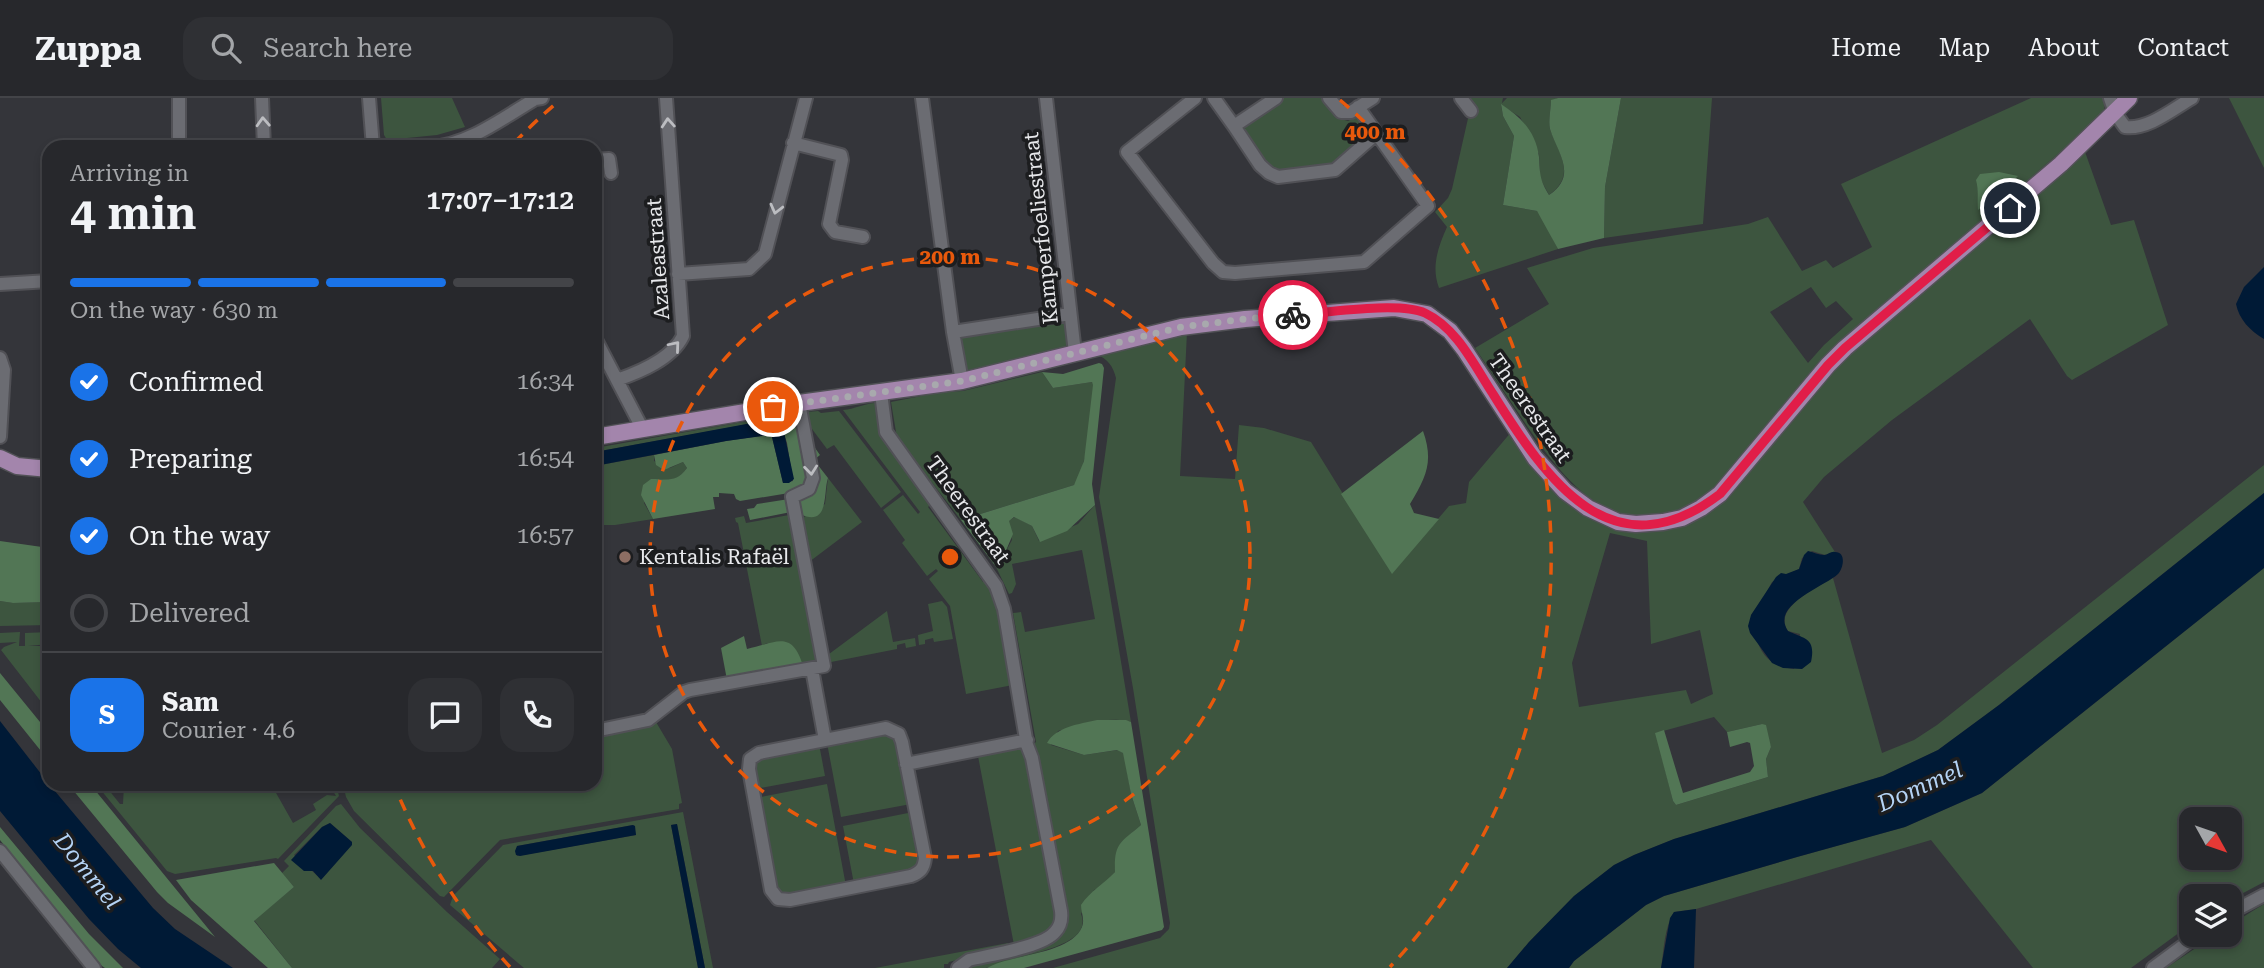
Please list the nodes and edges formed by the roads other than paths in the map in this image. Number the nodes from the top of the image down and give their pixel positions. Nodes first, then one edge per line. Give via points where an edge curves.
1 (179, 98) edge
2 (262, 98) edge
3 (369, 98) edge
4 (535, 98) edge
5 (542, 98) edge
6 (666, 98) edge
7 (806, 98) edge
8 (922, 98) edge
9 (1046, 98) edge
10 (1195, 98) edge
11 (1214, 98) edge
12 (1276, 98) edge
13 (1329, 98) edge
14 (1373, 98) edge
15 (1461, 98) edge
16 (2129, 98) edge
17 (2192, 98) edge
18 (2112, 105) edge
19 (1358, 107) junction
20 (1471, 111) dead end
21 (1234, 126) junction
22 (1376, 134) junction
23 (179, 140) edge
24 (264, 140) edge
25 (372, 140) edge
26 (462, 140) edge
27 (793, 143) junction
28 (602, 160) edge
29 (611, 173) dead end
30 (863, 237) dead end
31 (678, 274) junction
32 (42, 281) edge
33 (0, 284) edge
34 (1070, 314) junction
35 (953, 332) junction
36 (602, 351) edge
37 (1075, 353) junction
38 (0, 358) edge
39 (617, 380) junction
40 (962, 381) junction
41 (881, 393) junction
42 (799, 403) junction
43 (642, 428) junction
44 (602, 436) edge
45 (0, 437) edge
46 (0, 458) edge
47 (42, 468) edge
48 (818, 667) junction
49 (602, 730) edge
50 (825, 740) junction
51 (1027, 740) junction
52 (906, 764) junction
53 (0, 851) edge
54 (2264, 895) edge
55 (2242, 907) edge
56 (2181, 947) edge
57 (90, 967) edge
58 (958, 968) edge
59 (2153, 968) edge

1 - 23 street
24 -> 2 street
3 - 25 street
4 - 5 street
4 - 26 street
31 -> 6 street, Azaleastraat
7 - 27 street
8 - 35 street
9 - 34 street, Kamperfoeliestraat
10 - 22 street via 1127,152 1223,272 1364,262 1428,206
11 - 21 street
12 - 21 street
13 - 19 street via 1341,112
14 - 19 street
15 - 20 street
16 - 18 main road, Theerestraat
17 - 18 street via 2134,128 2125,127
18 - 37 main road, Theerestraat via 2061,164 1845,348 1720,494 1682,518 1618,522 1576,500 1535,458 1450,331 1420,312 1394,308 1245,319 1181,327
19 - 22 street
21 - 22 street via 1261,165 1278,177 1335,170
27 - 30 street via 841,155 829,223 835,232
27 -> 31 street via 765,254 750,269
28 - 29 street via 610,159
39 -> 31 street, Azaleastraat via 677,347 683,336
32 - 33 street
34 - 35 street
34 - 37 street, Kamperfoeliestraat
35 - 40 street
36 - 39 street
37 - 40 main road, Theerestraat
38 - 45 street via 4,370
39 - 43 street
40 - 41 main road, Theerestraat
41 - 42 main road, Theerestraat
41 - 51 street, Theerestraat via 886,432 996,586
42 - 43 main road, Theerestraat
42 -> 48 street via 813,478 809,488 792,497
43 - 44 main road, Theerestraat
46 - 47 main road via 17,466
48 - 49 street via 684,692 648,720
48 - 50 street
50 - 52 street via 894,730 902,742
50 - 52 street via 760,753 748,763 771,890 783,900 919,873 925,858
51 - 52 street
51 - 58 street, Theerestraat via 1061,923 1045,940 969,960
53 - 57 street
54 - 55 street
56 - 59 street

